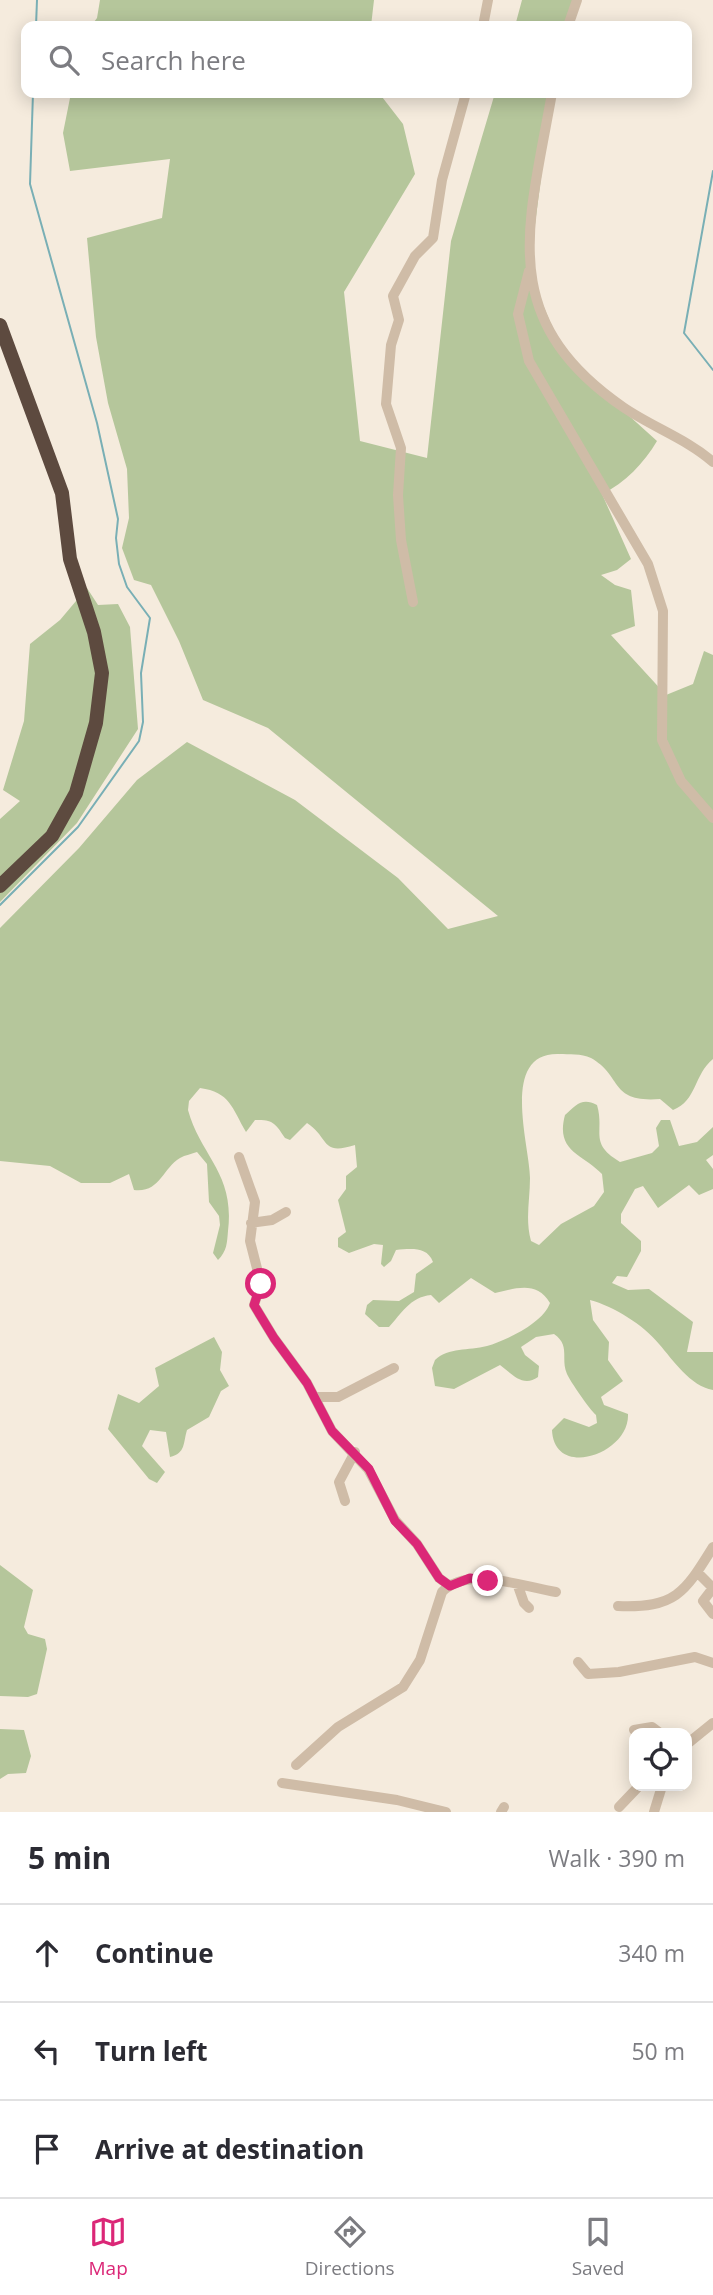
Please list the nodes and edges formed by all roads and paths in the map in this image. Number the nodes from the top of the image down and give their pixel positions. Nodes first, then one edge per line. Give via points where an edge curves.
1 (488, 0) edge
2 (578, 0) edge
3 (484, 21) edge
4 (570, 21) edge
5 (465, 98) edge
6 (551, 98) edge
7 (529, 271) junction
8 (0, 325) edge
9 (713, 463) edge
10 (413, 602) dead end
11 (713, 818) edge
12 (0, 886) edge
13 (239, 1157) dead end
14 (286, 1212) dead end
15 (251, 1223) junction
16 (394, 1368) dead end
17 (314, 1397) junction
18 (355, 1452) junction
19 (345, 1501) dead end
20 (713, 1547) edge
21 (697, 1572) junction
22 (450, 1586) junction
23 (517, 1586) junction
24 (556, 1592) dead end
25 (618, 1606) dead end
26 (529, 1608) dead end
27 (713, 1614) edge
28 (578, 1662) dead end
29 (713, 1663) edge
30 (713, 1723) edge
31 (692, 1740) edge
32 (296, 1765) dead end
33 (282, 1783) dead end
34 (634, 1791) edge
35 (660, 1791) edge
36 (619, 1807) dead end
37 (446, 1812) edge
38 (654, 1812) edge

1 - 3 street
2 - 4 street
5 - 10 street via 442,180 433,238 415,256 393,296 399,320 391,345 386,404 401,448 401,540
6 - 7 street via 534,193
7 - 9 street via 538,306 565,358 622,407
7 - 11 street via 518,314 525,350 541,385 648,564 663,611 662,740 681,781
8 - 12 highway via 62,493 70,559 102,673 96,723 76,793 51,836
13 - 15 street via 254,1192
14 - 15 street
15 - 17 street via 251,1249 261,1284 254,1305
16 - 17 street via 338,1397
17 - 18 street via 332,1431
18 - 19 street via 339,1482
18 - 22 street via 374,1476 395,1521
20 - 21 street
21 - 25 street via 664,1603
21 - 27 street via 713,1588 703,1601
22 - 23 street via 474,1578
22 - 32 street via 442,1592 420,1660 403,1687 338,1727
23 - 24 street
23 - 26 street
28 - 29 street via 588,1674 695,1657
30 - 31 street
33 - 37 street
34 - 36 street
35 - 38 street

